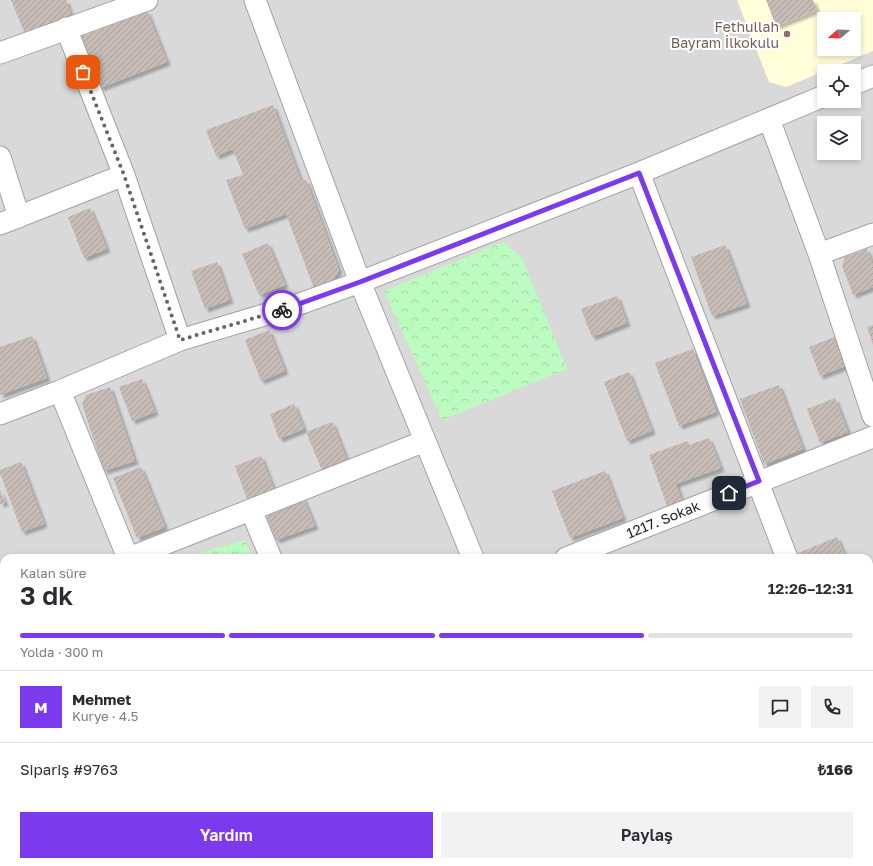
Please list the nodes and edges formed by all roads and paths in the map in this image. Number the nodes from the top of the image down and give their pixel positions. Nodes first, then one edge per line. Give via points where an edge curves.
1 (147, 0) edge
2 (255, 0) edge
3 (66, 28) junction
4 (0, 53) edge
5 (873, 76) edge
6 (861, 81) edge
7 (817, 99) edge
8 (769, 119) junction
9 (0, 157) edge
10 (639, 173) junction
11 (124, 175) junction
12 (9, 221) edge
13 (873, 234) edge
14 (819, 254) junction
15 (360, 282) junction
16 (180, 340) junction
17 (60, 391) junction
18 (0, 414) edge
19 (873, 416) edge
20 (873, 437) edge
21 (425, 441) junction
22 (759, 481) junction
23 (251, 510) junction
24 (126, 554) edge
25 (138, 554) edge
26 (269, 554) edge
27 (471, 554) edge
28 (576, 554) edge
29 (786, 554) edge

1 - 3 street
2 - 15 street
3 - 4 street
3 - 11 street
5 - 6 street
7 - 8 street
8 - 10 street
8 - 14 street
9 - 12 street
10 - 15 street
10 - 22 street
11 - 12 street
11 - 16 street
13 - 14 street
14 - 19 street
15 - 16 street via 294,306
15 - 21 street
16 - 17 street
17 - 18 street
17 - 24 street
20 - 22 street, 1217. Sokak
21 - 23 street
21 - 27 street
22 - 28 street, 1217. Sokak
22 - 29 street
23 - 25 street
23 - 26 street

